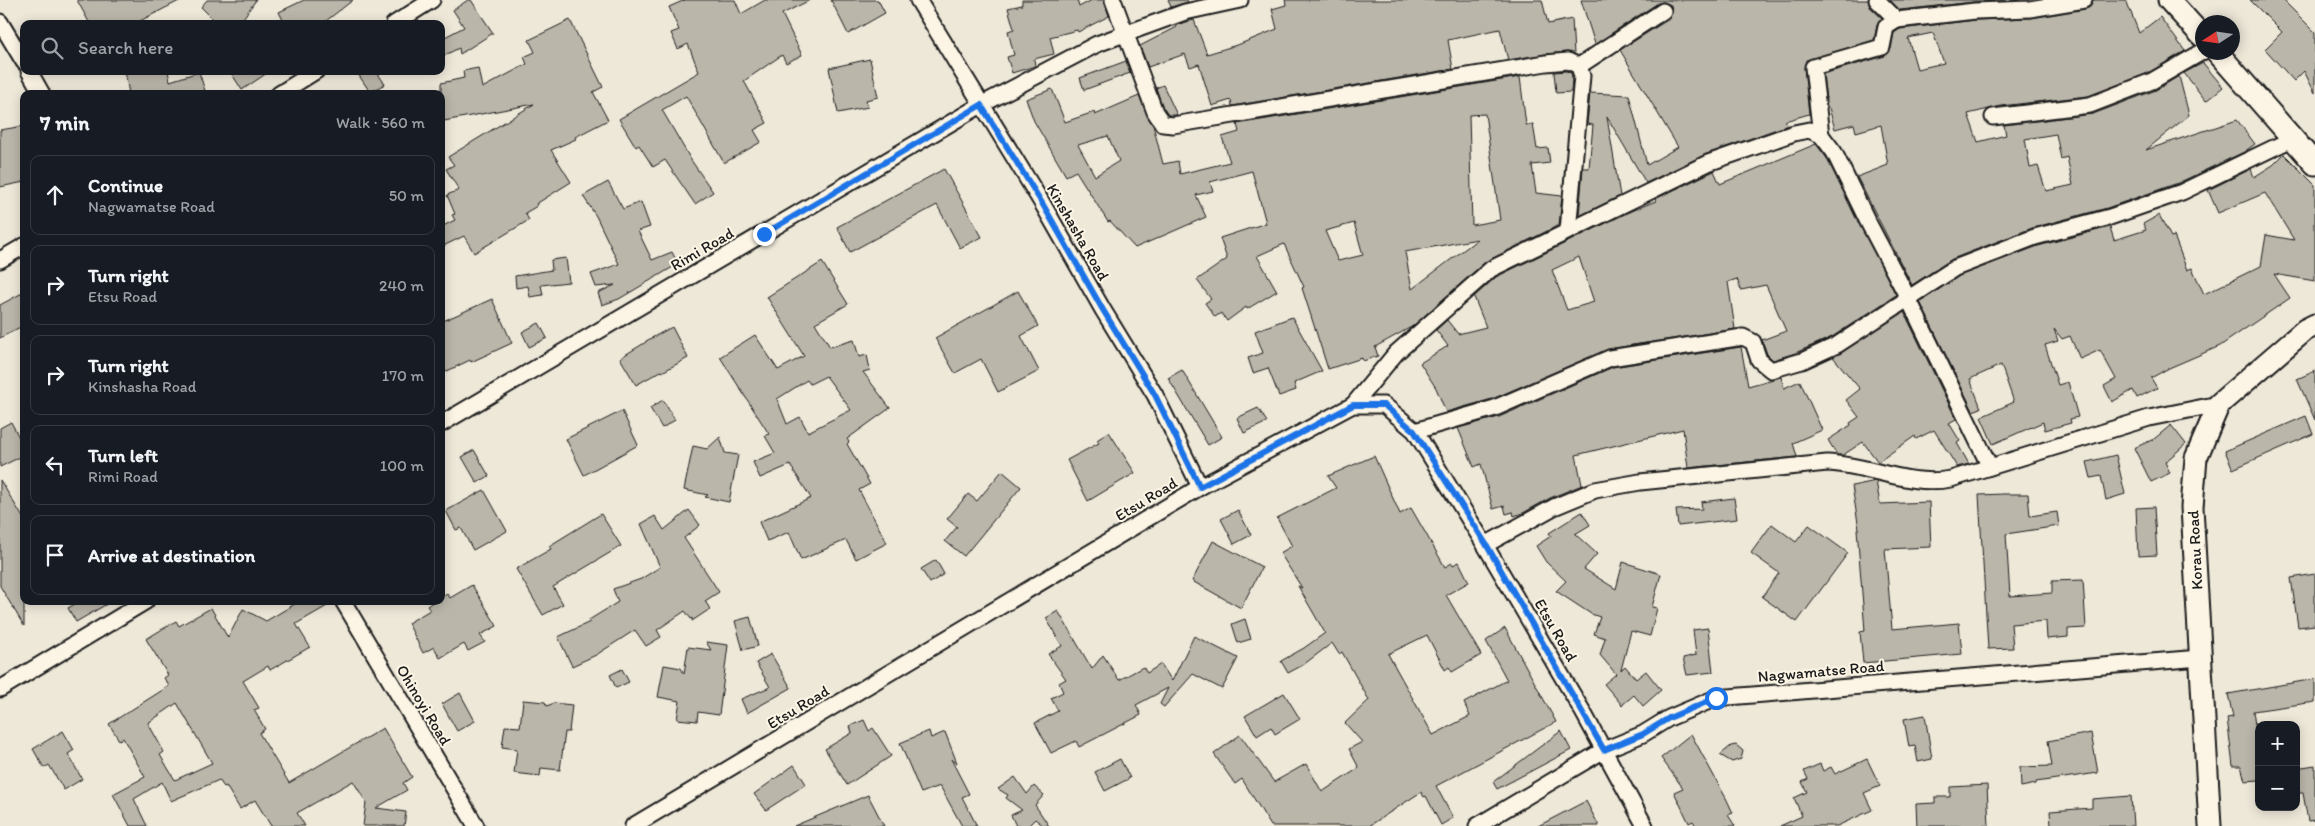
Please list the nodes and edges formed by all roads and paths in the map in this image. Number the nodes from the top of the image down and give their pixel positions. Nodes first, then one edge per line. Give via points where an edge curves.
1 (432, 0) edge
2 (918, 0) edge
3 (1113, 0) edge
4 (1240, 0) edge
5 (1876, 0) edge
6 (2084, 0) edge
7 (2169, 0) edge
8 (1664, 11) dead end
9 (400, 20) edge
10 (1897, 20) junction
11 (0, 22) edge
12 (2195, 28) edge
13 (1127, 33) junction
14 (20, 55) edge
15 (2195, 56) edge
16 (2224, 60) edge
17 (1579, 66) junction
18 (31, 75) edge
19 (310, 75) edge
20 (40, 90) edge
21 (285, 90) edge
22 (981, 105) junction
23 (1993, 117) dead end
24 (1821, 135) junction
25 (2292, 138) junction
26 (2315, 164) edge
27 (1568, 231) junction
28 (20, 248) edge
29 (0, 260) edge
30 (1908, 298) junction
31 (2315, 324) edge
32 (2219, 404) junction
33 (1353, 405) junction
34 (445, 422) edge
35 (1414, 431) junction
36 (1990, 466) junction
37 (1200, 487) junction
38 (1486, 544) junction
39 (139, 605) edge
40 (345, 605) edge
41 (2200, 658) junction
42 (0, 689) edge
43 (1604, 750) junction
44 (476, 826) edge
45 (633, 826) edge
46 (1476, 826) edge
47 (1645, 826) edge
48 (2210, 826) edge

1 - 9 street
2 - 22 street, Kinshasha Road
3 - 13 street
4 - 13 street, Rimi Road via 1185,12
5 - 10 street
6 - 10 street via 2030,10 1976,11
7 - 12 street
8 - 17 street
10 - 24 street via 1886,27 1882,48 1813,67
11 - 14 street
13 - 17 street via 1155,112 1163,124 1173,125 1546,63 1568,61
13 - 22 street, Rimi Road via 1097,44
15 - 23 street via 2152,81 2090,104
16 - 25 street
17 - 27 street via 1582,76
18 - 20 street
19 - 21 street
22 - 34 street, Rimi Road
22 - 37 street, Kinshasha Road via 1155,395
24 - 27 street via 1809,130 1794,132 1708,163
24 - 30 street via 1834,152
25 - 26 street
25 - 30 street via 2182,192 2110,217 2035,237 1955,268
27 - 33 street via 1491,269 1396,353
28 - 29 street
30 - 35 street via 1837,345 1802,361 1771,370 1759,360 1753,342 1743,337 1610,358 1495,408
30 - 36 street
31 - 32 street, Korau Road
32 - 36 street via 2149,418
32 - 41 street, Korau Road via 2196,458 2192,506
33 - 35 street, Etsu Road via 1384,405
33 - 37 street, Etsu Road
35 - 38 street, Etsu Road
36 - 38 street via 1934,482 1918,482 1827,462 1640,482 1595,490 1554,507
37 - 45 street, Etsu Road
38 - 43 street, Etsu Road
39 - 42 street
40 - 44 street, Ohinoyi Road
41 - 43 street, Nagwamatse Road via 1716,698
41 - 48 street, Korau Road
43 - 46 street, Nagwamatse Road
43 - 47 street, Etsu Road

